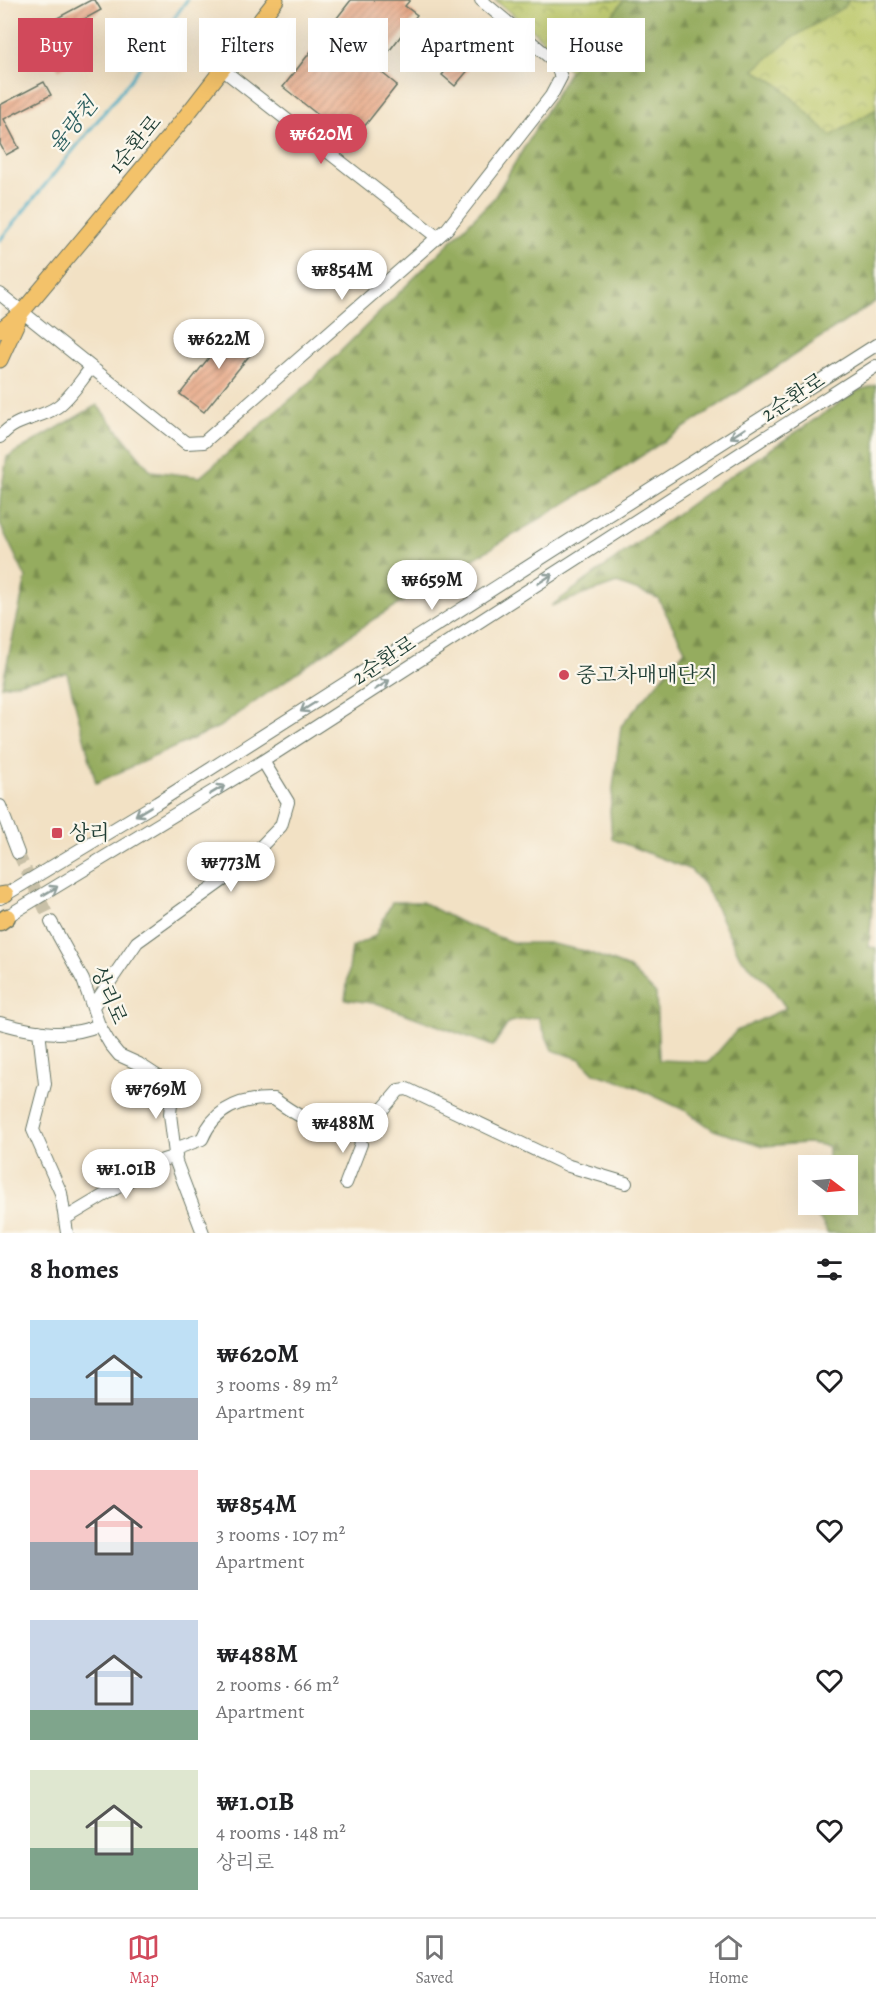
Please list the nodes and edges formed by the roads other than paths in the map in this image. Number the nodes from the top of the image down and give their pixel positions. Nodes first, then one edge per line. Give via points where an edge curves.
1 (276, 0) edge
2 (481, 0) edge
3 (262, 18) edge
4 (220, 72) edge
5 (226, 72) edge
6 (437, 237) junction
7 (0, 294) edge
8 (22, 312) junction
9 (0, 330) edge
10 (876, 345) edge
11 (0, 360) edge
12 (876, 366) edge
13 (91, 368) junction
14 (0, 437) edge
15 (263, 761) junction
16 (0, 806) edge
17 (18, 853) tunnel mouth
18 (2, 896) edge
19 (2, 920) edge
20 (51, 922) tunnel mouth
21 (94, 1005) junction
22 (0, 1023) edge
23 (99, 1025) junction
24 (39, 1031) junction
25 (357, 1128) junction
26 (176, 1152) junction
27 (346, 1183) dead end
28 (626, 1183) dead end
29 (66, 1218) junction
30 (67, 1233) edge
31 (202, 1233) edge

1 - 3 main road, 1순환로
2 - 6 street via 544,51 561,76 551,96
4 - 8 main road, 1순환로
5 - 6 street
6 - 13 street via 204,442 186,443
7 - 8 street
8 - 9 main road, 1순환로
8 - 11 main road, 1순환로
8 - 13 street
10 -> 18 street, 2순환로 via 168,797
15 -> 12 street, 2순환로
13 - 14 street via 57,407 24,418 9,426
19 -> 15 street, 2순환로
15 - 21 street via 288,802 281,826 240,868 137,942
16 - 17 street
20 - 21 street, 상리로
21 - 23 street, 상리로
22 - 24 street
23 - 24 street via 71,1034
23 - 26 street, 상리로 via 119,1054 168,1083
24 - 29 street via 45,1084 33,1131 61,1193
25 - 26 street via 328,1129 291,1112 274,1099 265,1099 224,1109 201,1139
25 - 27 street via 361,1144
25 - 28 street via 378,1120 399,1089 407,1089 569,1166
26 - 29 street
26 - 31 street, 상리로
29 - 30 street

